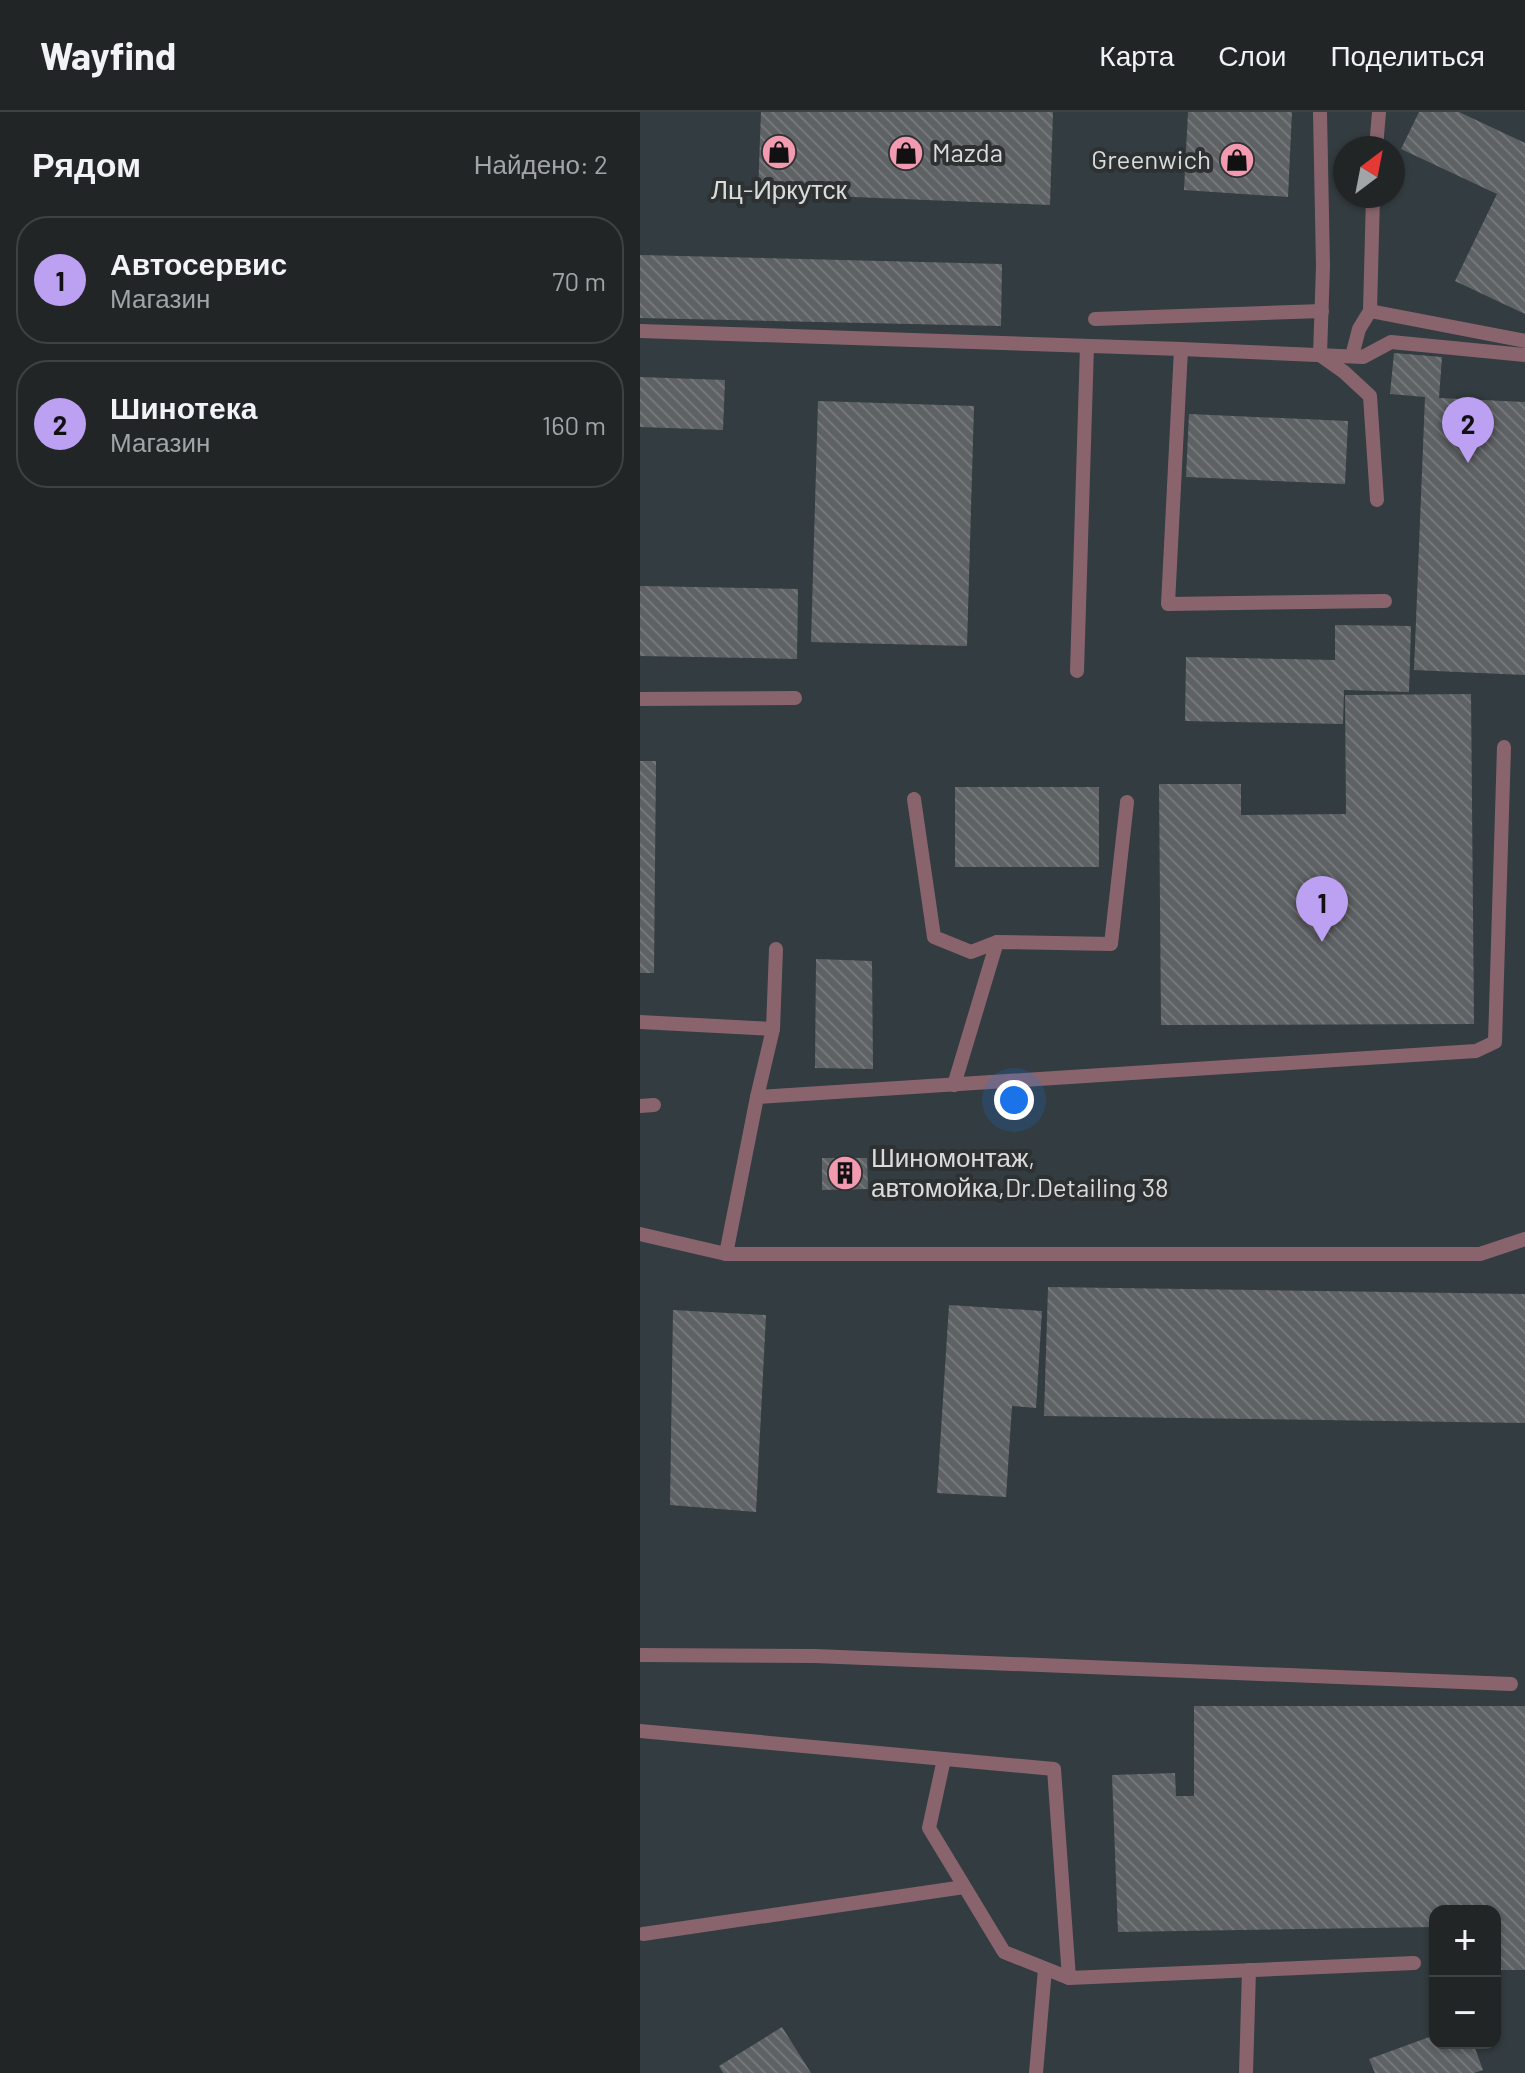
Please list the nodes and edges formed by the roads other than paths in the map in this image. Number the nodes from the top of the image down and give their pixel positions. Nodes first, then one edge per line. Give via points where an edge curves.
1 (1320, 112) edge
2 (1379, 112) edge
3 (1377, 136) edge
4 (1373, 208) edge
5 (1322, 311) junction
6 (1370, 311) junction
7 (1095, 319) dead end
8 (640, 331) edge
9 (1525, 341) edge
10 (1087, 346) junction
11 (1181, 349) junction
12 (1320, 355) junction
13 (1525, 355) edge
14 (1352, 356) junction
15 (1377, 500) dead end
16 (1385, 601) dead end
17 (1077, 671) dead end
18 (795, 698) dead end
19 (640, 699) edge
20 (1504, 747) dead end
21 (914, 799) dead end
22 (1127, 802) dead end
23 (997, 942) junction
24 (776, 949) dead end
25 (640, 1022) edge
26 (773, 1029) junction
27 (954, 1085) junction
28 (757, 1097) junction
29 (640, 1234) edge
30 (1525, 1239) edge
31 (726, 1254) junction
32 (640, 1655) edge
33 (1511, 1684) dead end
34 (640, 1731) edge
35 (944, 1759) junction
36 (964, 1887) junction
37 (643, 1934) dead end
38 (1414, 1963) dead end
39 (1045, 1969) junction
40 (1249, 1970) junction
41 (1069, 1978) junction
42 (1036, 2073) edge
43 (1246, 2073) edge

1 - 5 lane
2 - 3 lane
4 - 6 lane
5 - 7 lane
5 - 12 lane
6 - 9 lane
6 - 14 lane
8 - 10 lane
10 - 11 lane
10 - 17 lane
11 - 12 lane
11 - 16 lane via 1168,604
12 - 14 lane
12 - 15 lane via 1370,396
13 - 14 lane via 1391,342 1363,357
18 - 19 lane
20 - 27 lane via 1495,1042 1476,1051
21 - 23 lane via 934,937 971,952
22 - 23 lane via 1111,944
23 - 27 lane
24 - 26 lane
25 - 26 lane
26 - 28 lane
27 - 28 lane
28 - 31 lane
29 - 31 lane
30 - 31 lane via 1480,1254
32 - 33 lane via 815,1656
34 - 35 lane
35 - 36 lane via 929,1828
35 - 41 lane via 1054,1769
36 - 37 lane
36 - 39 lane via 1004,1952
38 - 40 lane
39 - 41 lane
39 - 42 lane
40 - 41 lane
40 - 43 lane

